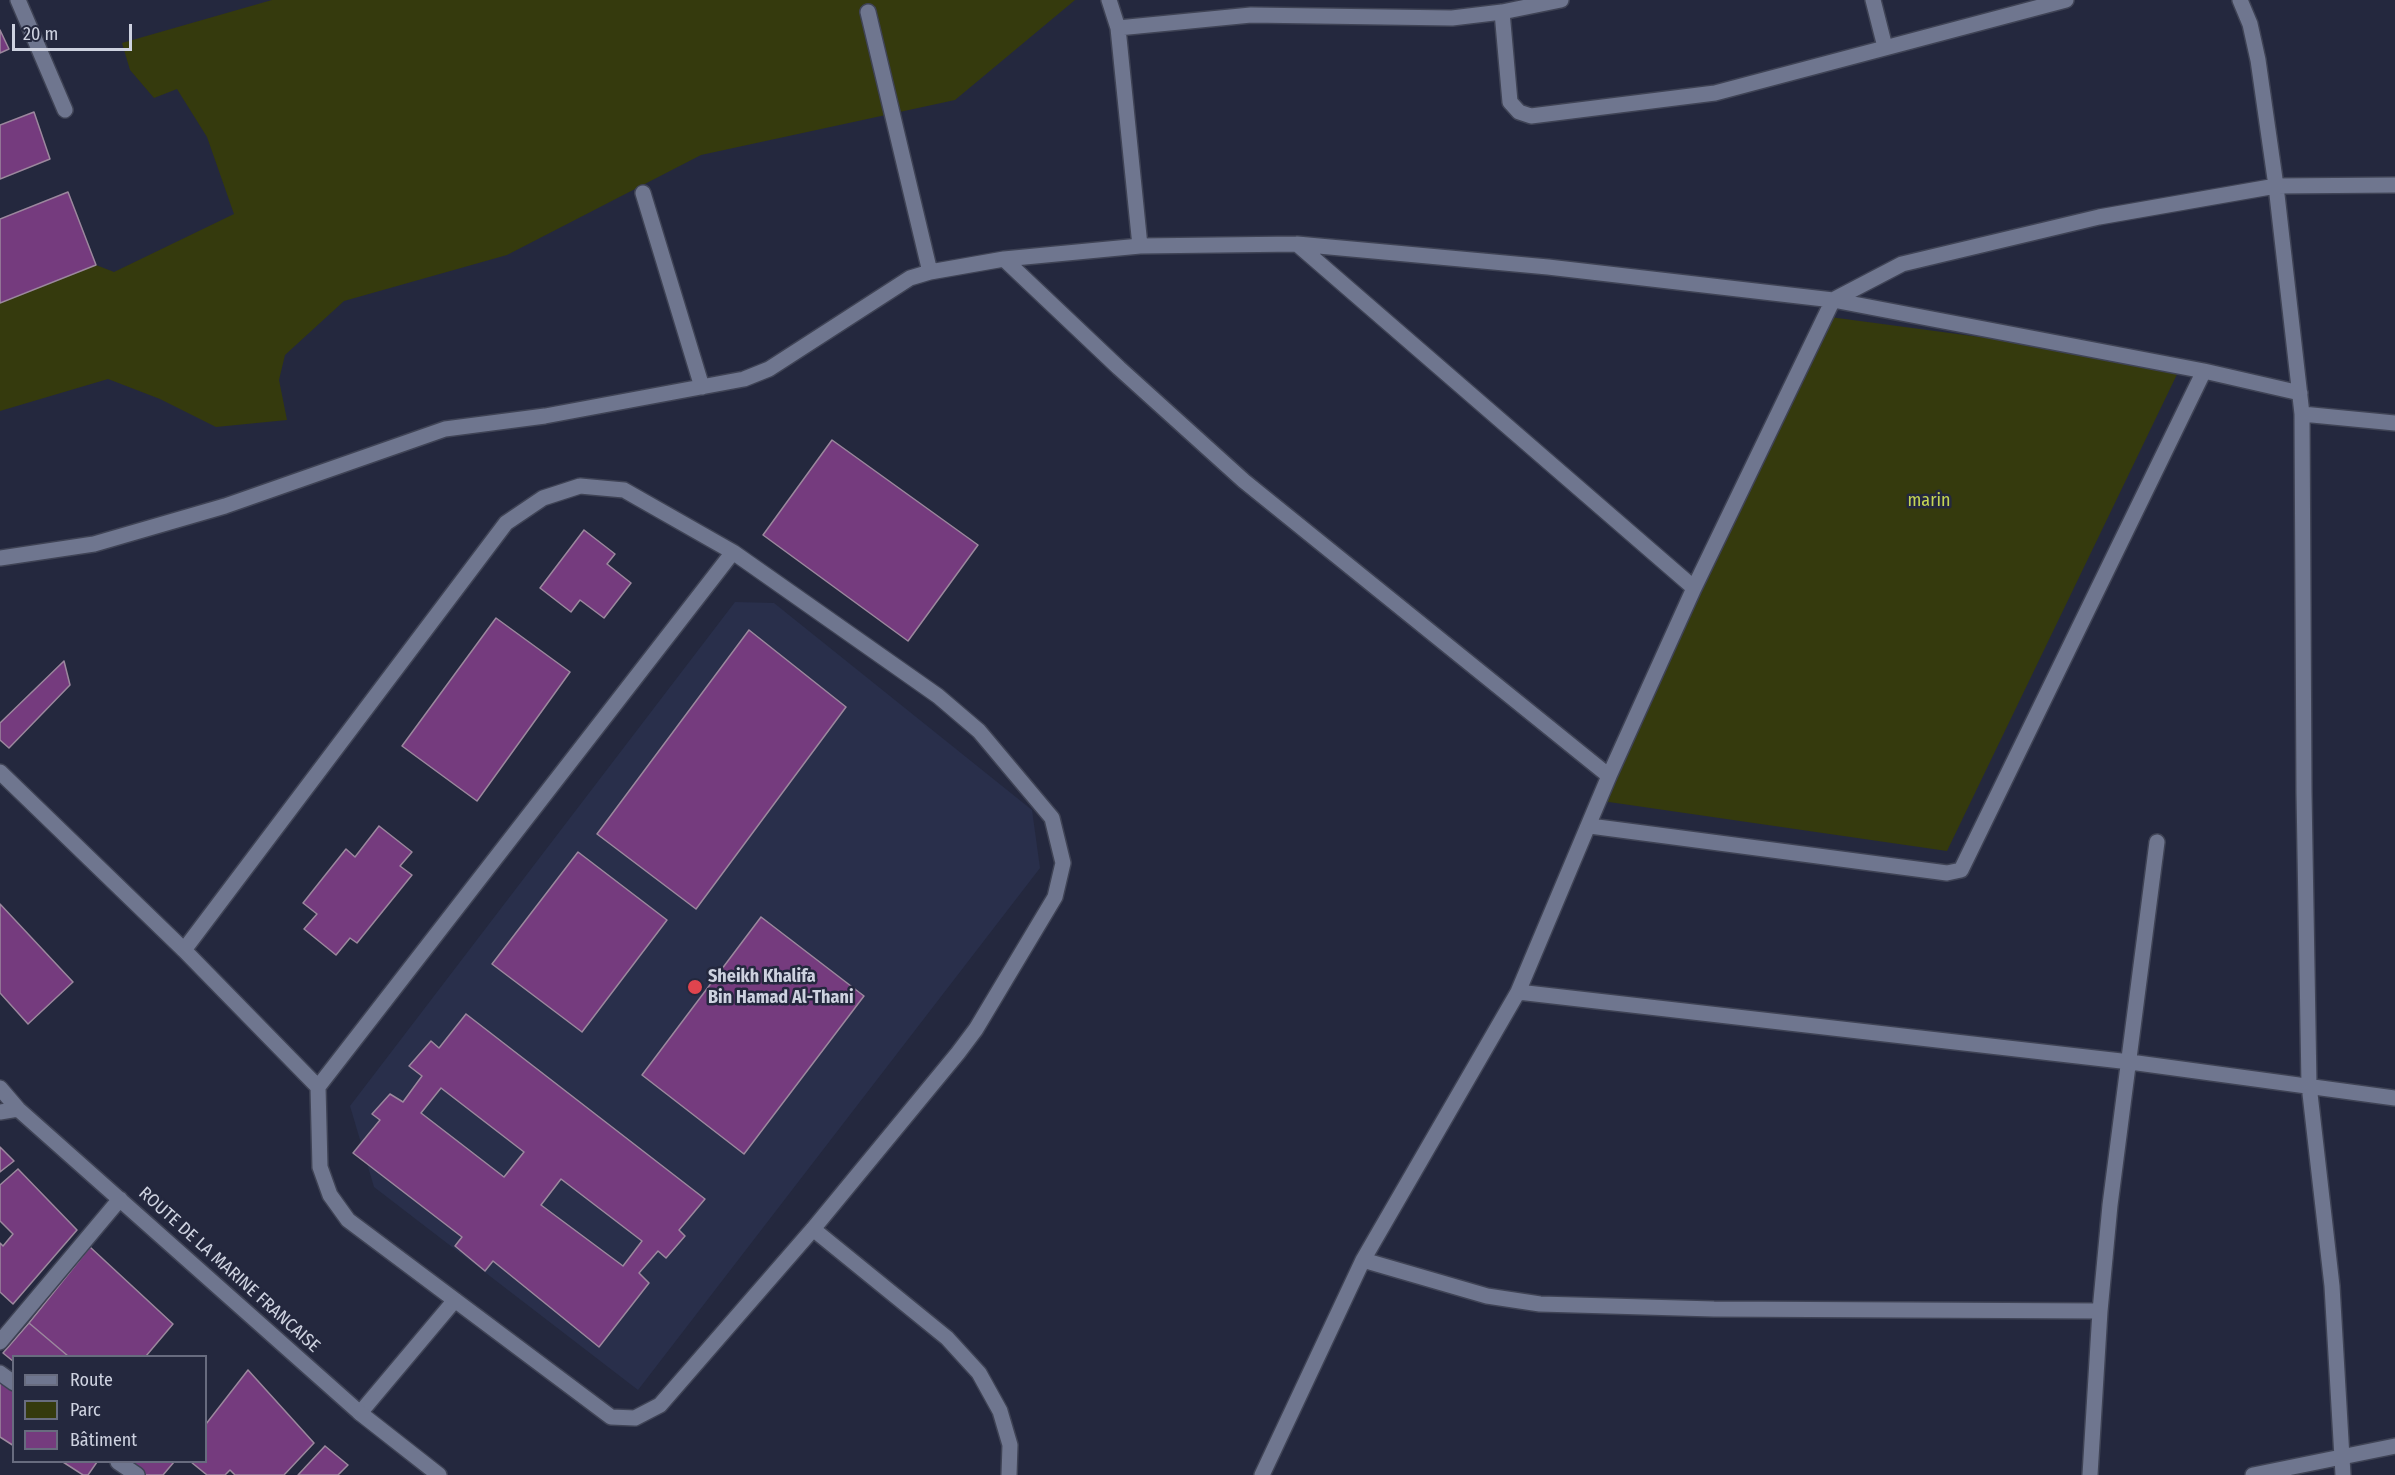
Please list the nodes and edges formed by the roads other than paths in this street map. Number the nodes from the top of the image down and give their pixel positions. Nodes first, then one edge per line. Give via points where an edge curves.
1 (18, 0) edge
2 (1109, 0) edge
3 (1562, 0) edge
4 (1873, 0) edge
5 (2066, 0) edge
6 (2240, 0) edge
7 (868, 12) dead end
8 (1502, 12) junction
9 (1118, 28) junction
10 (1885, 47) junction
11 (65, 111) dead end
12 (2395, 185) edge
13 (2276, 186) junction
14 (643, 193) dead end
15 (1297, 244) junction
16 (1140, 246) junction
17 (1004, 259) junction
18 (930, 272) junction
19 (1833, 300) junction
20 (2204, 371) junction
21 (702, 387) junction
22 (2300, 393) junction
23 (2302, 414) junction
24 (2395, 423) edge
25 (733, 552) junction
26 (0, 558) edge
27 (1694, 588) junction
28 (0, 772) edge
29 (1609, 776) junction
30 (1590, 826) junction
31 (2157, 842) dead end
32 (184, 950) junction
33 (1518, 992) junction
34 (2130, 1062) junction
35 (2309, 1085) junction
36 (318, 1087) junction
37 (0, 1088) edge
38 (2395, 1098) edge
39 (18, 1109) junction
40 (0, 1112) edge
41 (120, 1199) junction
42 (813, 1229) junction
43 (1363, 1260) junction
44 (455, 1300) junction
45 (2100, 1311) junction
46 (0, 1342) edge
47 (360, 1413) junction
48 (2395, 1446) edge
49 (2342, 1458) junction
50 (121, 1463) edge
51 (137, 1475) edge
52 (439, 1475) edge
53 (1009, 1475) edge
54 (1262, 1475) edge
55 (2090, 1475) edge
56 (2253, 1475) edge
57 (2343, 1475) edge

1 - 11 street
2 - 9 street
3 - 8 street
4 - 10 street
5 - 10 street
6 - 13 street via 2258,60
7 - 18 street
8 - 9 street via 1452,18 1251,15
8 - 10 street via 1510,102 1519,112 1531,116 1715,93
9 - 16 street
12 - 13 street
13 - 19 street via 2098,217 1925,258 1902,264
13 - 22 street
14 - 21 street
15 - 16 street
15 - 19 street via 1548,267
15 - 27 street
16 - 17 street
17 - 18 street
17 - 29 street via 1244,481
18 - 21 street via 910,278 769,369 744,379
19 - 20 street
19 - 27 street
20 - 22 street
20 - 30 street via 1961,870 1947,873
21 - 26 street via 545,416 445,429 225,506 82,546
22 - 23 street
23 - 24 street
23 - 35 street
25 - 32 street via 624,490 580,486 543,498 506,523
25 - 36 street
25 - 42 street via 938,696 979,731 1052,818 1063,863 1055,897 976,1029
27 - 29 street
28 - 32 street
29 - 30 street
30 - 33 street
31 - 34 street
32 - 36 street
33 - 34 street
33 - 43 street
34 - 35 street
34 - 45 street
35 - 38 street
35 - 49 street via 2332,1286
36 - 44 street via 320,1167 330,1195 348,1221
37 - 39 street, ROUTE DE LA MARINE FRANCAISE
39 - 40 street
39 - 41 street, ROUTE DE LA MARINE FRANCAISE
41 - 46 street
41 - 47 street, ROUTE DE LA MARINE FRANCAISE
42 - 44 street via 660,1405 635,1418 611,1417
42 - 53 street via 947,1338 979,1373 1000,1411 1010,1444
43 - 45 street via 1487,1296 1540,1304
43 - 54 street
44 - 47 street
45 - 55 street
47 - 52 street, ROUTE DE LA MARINE FRANCAISE
48 - 49 street
49 - 56 street
49 - 57 street
50 - 51 street

